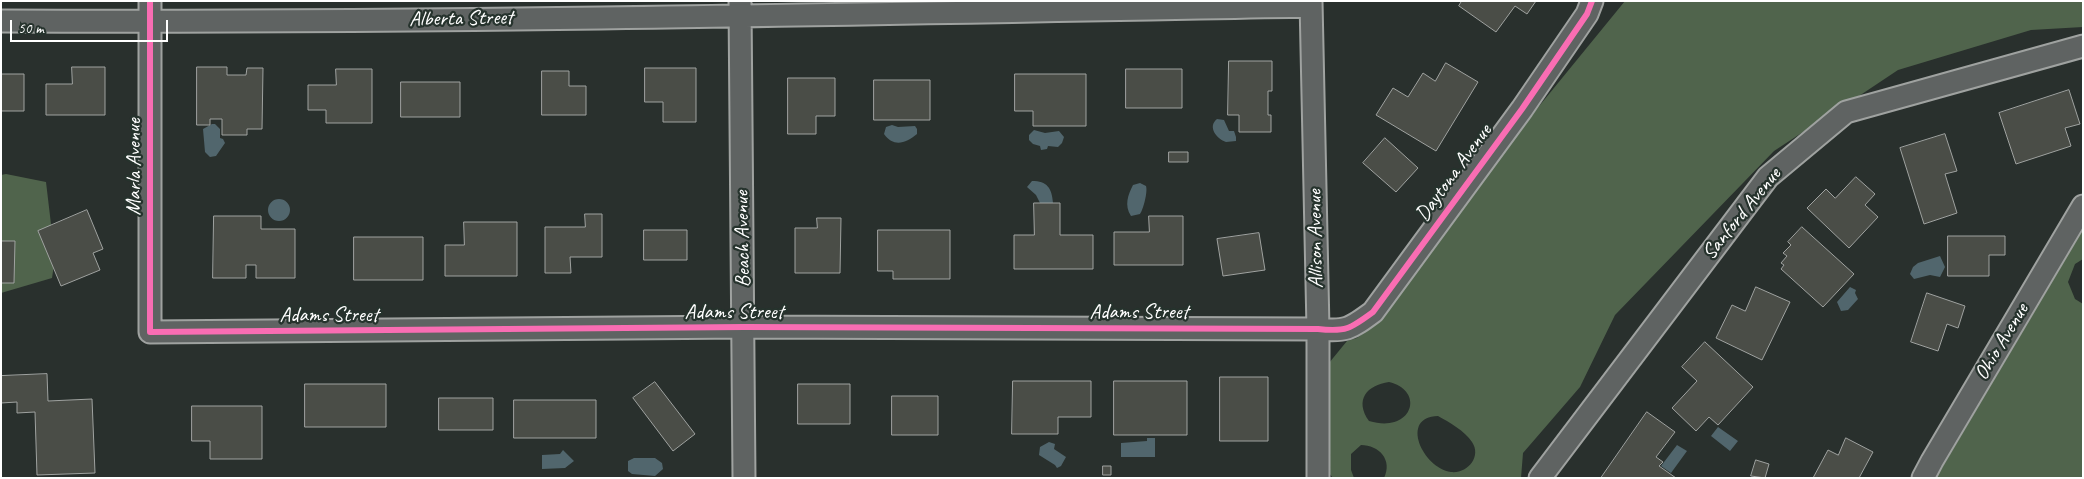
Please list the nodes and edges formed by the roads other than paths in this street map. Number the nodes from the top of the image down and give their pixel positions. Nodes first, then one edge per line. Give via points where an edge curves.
1 (1592, 1) edge
2 (1311, 3) edge
3 (740, 9) edge
4 (150, 12) edge
5 (1, 21) edge
6 (2083, 46) edge
7 (2083, 206) edge
8 (744, 327) junction
9 (1318, 329) junction
10 (150, 332) joint
11 (744, 478) edge
12 (1318, 478) edge
13 (1540, 478) edge
14 (1923, 478) edge

1 - 9 street, Daytona Avenue via 1522,109 1373,312 1351,328 1336,331
2 - 3 street, Alberta Street
2 - 9 street, Allison Avenue
3 - 4 street, Alberta Street
3 - 8 street, Beach Avenue
4 - 5 street, Alberta Street
4 - 10 street, Marla Avenue
6 - 13 street, Sanford Avenue via 1846,112 1768,176
7 - 14 street, Ohio Avenue
8 - 9 street, Adams Street
8 - 10 street, Adams Street
8 - 11 street, Beach Avenue
9 - 12 street, Allison Avenue

